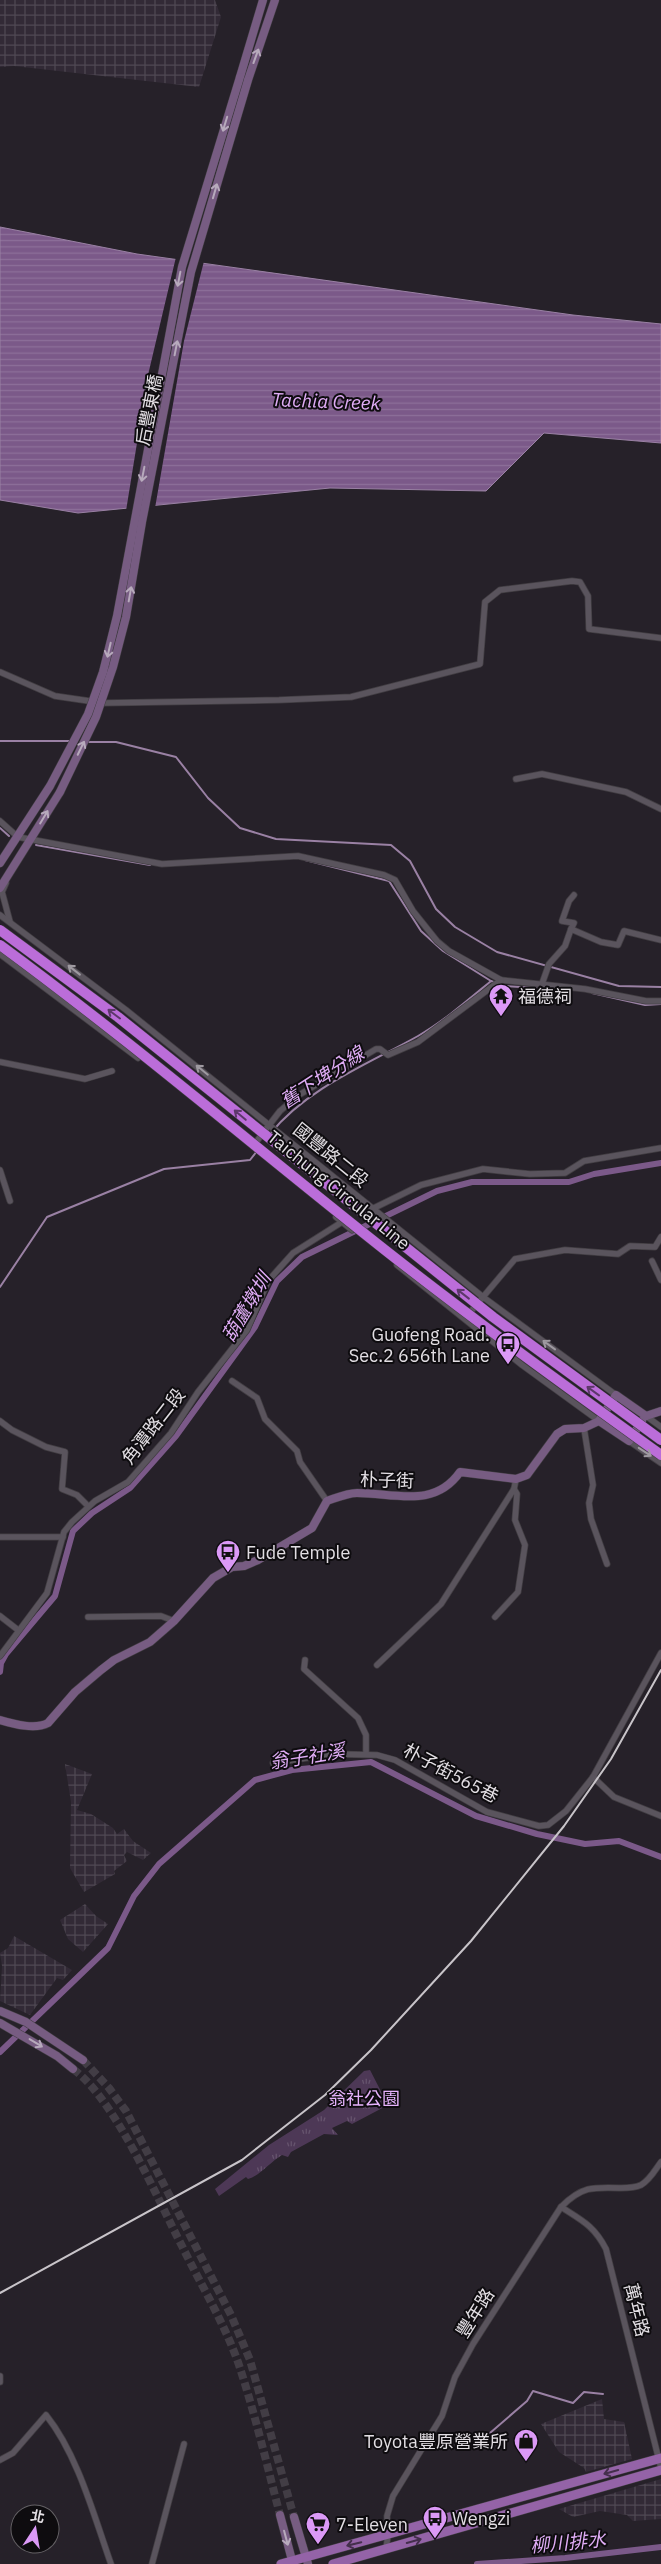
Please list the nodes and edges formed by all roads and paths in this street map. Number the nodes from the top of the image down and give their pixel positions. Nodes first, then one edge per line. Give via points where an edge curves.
1 (263, 0) edge
2 (275, 0) edge
3 (661, 638) edge
4 (0, 672) edge
5 (516, 779) dead end
6 (661, 809) edge
7 (0, 821) edge
8 (18, 837) junction
9 (31, 840) junction
10 (0, 863) edge
11 (8, 876) junction
12 (0, 888) edge
13 (574, 895) dead end
14 (0, 915) edge
15 (10, 922) junction
16 (0, 930) edge
17 (571, 930) junction
18 (661, 940) edge
19 (0, 945) edge
20 (0, 954) edge
21 (501, 980) junction
22 (541, 985) junction
23 (537, 998) dead end
24 (661, 1001) edge
25 (0, 1062) edge
26 (112, 1070) dead end
27 (269, 1124) junction
28 (251, 1148) junction
29 (661, 1148) edge
30 (0, 1170) edge
31 (10, 1201) dead end
32 (374, 1208) junction
33 (342, 1222) junction
34 (661, 1238) edge
35 (652, 1261) dead end
36 (661, 1280) edge
37 (483, 1297) junction
38 (464, 1319) junction
39 (232, 1381) dead end
40 (616, 1395) junction
41 (661, 1411) edge
42 (646, 1416) junction
43 (0, 1421) edge
44 (599, 1421) junction
45 (661, 1427) edge
46 (584, 1428) junction
47 (661, 1440) edge
48 (629, 1441) junction
49 (661, 1455) edge
50 (661, 1463) edge
51 (516, 1479) junction
52 (514, 1489) junction
53 (327, 1501) junction
54 (88, 1506) junction
55 (0, 1537) edge
56 (62, 1537) junction
57 (607, 1564) dead end
58 (0, 1616) edge
59 (88, 1616) dead end
60 (495, 1617) dead end
61 (174, 1621) junction
62 (18, 1630) junction
63 (661, 1652) edge
64 (0, 1656) edge
65 (305, 1660) dead end
66 (377, 1665) dead end
67 (0, 1720) edge
68 (366, 1753) junction
69 (273, 1763) dead end
70 (593, 1777) junction
71 (661, 1816) edge
72 (0, 2011) edge
73 (0, 2023) edge
74 (83, 2060) tunnel mouth
75 (73, 2069) tunnel mouth
76 (661, 2162) edge
77 (561, 2208) junction
78 (0, 2376) edge
79 (0, 2382) edge
80 (184, 2444) dead end
81 (0, 2460) edge
82 (660, 2464) edge
83 (280, 2515) tunnel mouth
84 (294, 2516) tunnel mouth
85 (388, 2535) junction
86 (386, 2548) junction
87 (307, 2560) edge
88 (293, 2562) edge
89 (111, 2564) edge
90 (152, 2564) edge
91 (281, 2564) edge
92 (333, 2564) edge

1 -> 8 street, 后豐東橋, bridge via 182,267 119,606 103,672 88,714 50,786
9 -> 2 street, 后豐東橋, bridge via 60,792 96,717 113,667 126,617 191,272
3 - 4 street via 589,629 588,596 580,582 572,581 500,590 485,602 480,664 352,697 103,702 55,696
5 - 6 street via 542,774 626,792
7 - 8 street
8 - 9 street
8 - 10 street, 后豐東橋
9 - 11 street, 后豐東橋
9 - 21 street via 162,864 298,856 384,875 395,880 413,911 437,941
11 - 12 street, 后豐東橋
11 - 15 street via 2,892
13 - 17 street via 562,921 574,922
14 - 15 street, 國豐路二段
27 -> 15 street, 國豐路二段
47 -> 16 highway, Taichung Circular Line, bridge via 493,1317 118,1017
17 - 18 street via 618,945 624,931
17 - 22 street via 564,946 552,959
19 - 49 highway, Taichung Circular Line, bridge via 112,1029 384,1249
20 - 28 street via 147,1064
21 - 22 street
21 - 27 street via 418,1042 388,1055 376,1049 299,1095
22 - 23 street
22 - 24 street
25 - 26 street via 85,1079
27 - 28 street
27 - 32 street, 國豐路二段
28 - 33 street
29 - 32 street via 584,1161 564,1173 530,1174 483,1169 421,1184
30 - 31 street
32 - 37 street, 國豐路二段
33 - 38 street
33 - 54 street, 角潭路二段 via 293,1253 268,1281 247,1330 171,1432 128,1482
34 - 37 street via 655,1247 630,1246 618,1254 565,1250 515,1259
35 - 36 street
37 - 38 street
40 -> 37 street, 國豐路二段
38 - 44 street
39 - 53 street via 257,1398 265,1419 297,1451 300,1462
40 - 42 street, 國豐路二段
40 - 44 street
41 - 42 street
42 - 45 street
42 - 48 street
43 - 54 street via 46,1447 65,1452 62,1489 78,1495
44 - 46 street
44 - 48 street
46 - 51 street via 566,1429 558,1434 527,1475
46 - 57 street via 593,1485 589,1503 591,1519
48 -> 50 street
51 - 52 street
51 - 53 street, 朴子街 via 460,1472 447,1489 434,1494 419,1497 356,1493
52 - 60 street via 517,1494 515,1520 525,1545 518,1592
52 - 66 street via 441,1604
53 - 61 street via 312,1528 258,1560 222,1572
54 - 56 street, 角潭路二段
55 - 56 street
56 - 62 street, 角潭路二段 via 49,1589
58 - 62 street
59 - 61 street via 161,1616
61 - 67 street via 150,1642 108,1665 74,1692 43,1726
62 - 64 street, 角潭路二段
63 - 70 street, 朴子街565巷
65 - 68 street via 304,1670 360,1722 367,1739
68 - 69 street, 朴子街565巷 via 333,1754
68 - 70 street, 朴子街565巷 via 395,1760 487,1812 539,1826 551,1823 566,1811
70 - 71 street via 614,1797
72 - 74 street via 26,2022
73 -> 75 street via 58,2056
76 - 77 street, 豐年路 via 642,2185 581,2190
77 - 82 street, 萬年路 via 590,2224 606,2249
77 - 85 street, 豐年路 via 473,2344 455,2378 442,2416 393,2496 387,2516
78 - 79 street
80 - 90 street
81 - 89 street via 13,2453 46,2415 55,2426 83,2483
82 -> 85 main road
86 -> 82 main road
83 -> 88 street
84 - 87 street
85 - 86 street, 豐年路
85 -> 87 main road
86 - 92 main road
87 - 88 main road
88 - 91 main road

